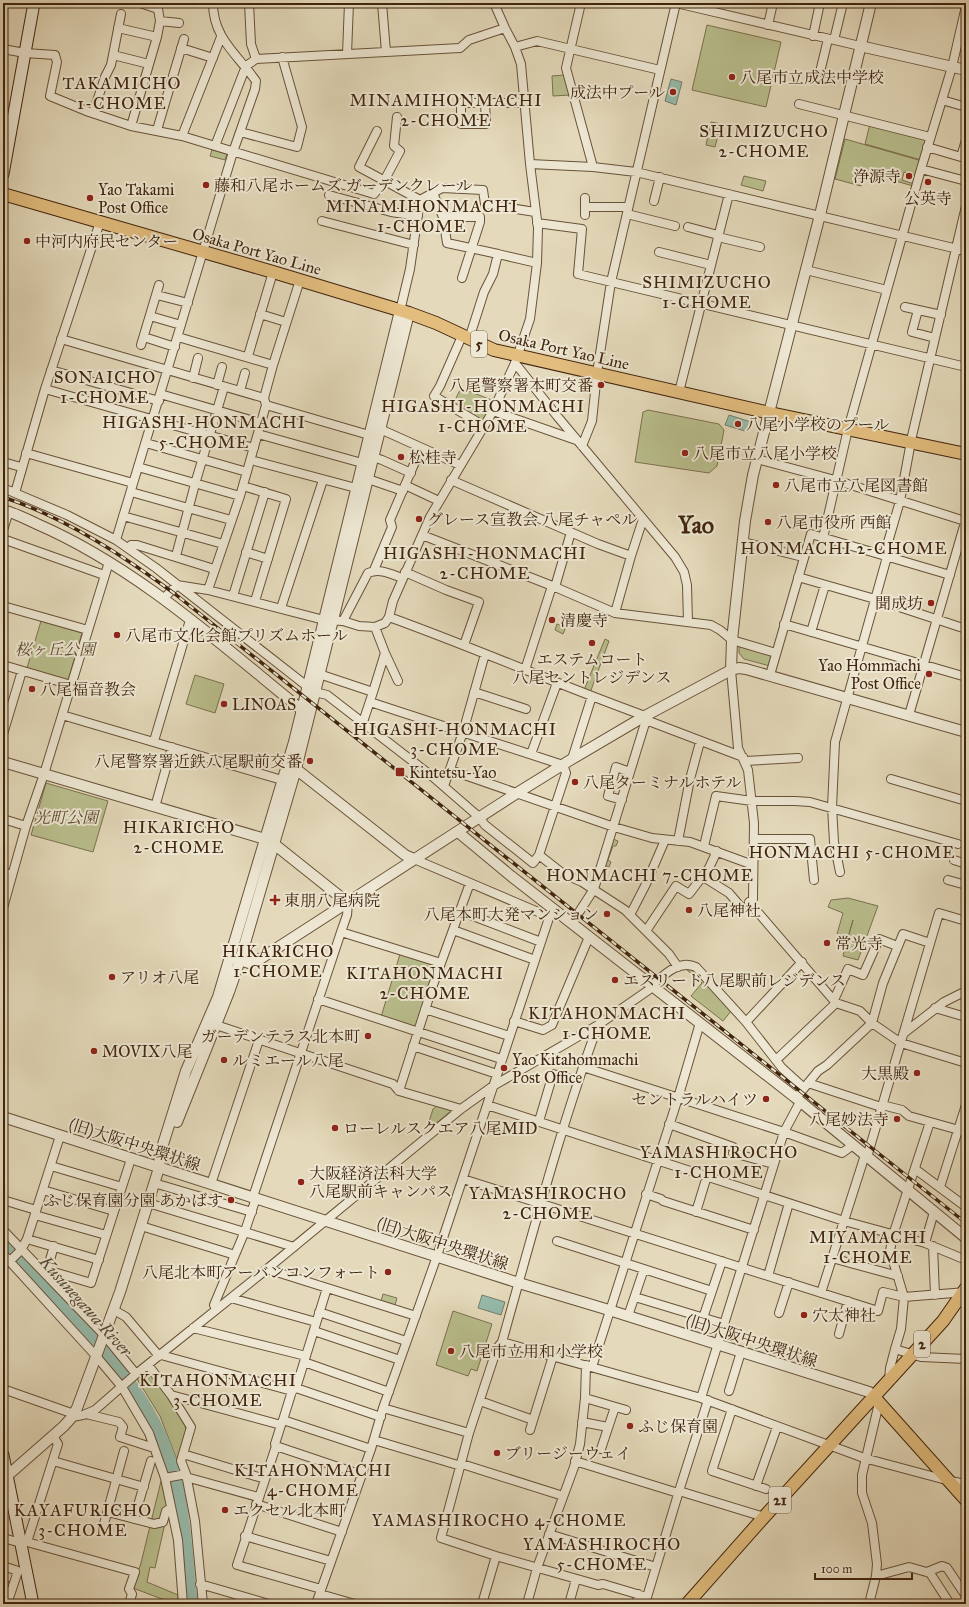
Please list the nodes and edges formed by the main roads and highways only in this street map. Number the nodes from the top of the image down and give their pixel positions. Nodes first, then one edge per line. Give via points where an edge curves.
1 (31, 4) edge
2 (7, 129) edge
3 (3, 174) edge
4 (3, 194) edge
5 (966, 454) edge
6 (965, 1291) edge
7 (876, 1400) junction
8 (3, 1455) edge
9 (5, 1478) edge
10 (966, 1500) edge
11 (33, 1604) edge
12 (687, 1604) edge

1 - 2 main road via 25,53
2 - 3 main road
4 - 5 main road, Osaka Port Yao Line / 5 via 404,312 516,359 597,373
6 - 7 main road, 2 via 943,1321 889,1380
7 - 10 main road
7 - 12 main road, 21 via 830,1446
8 - 9 main road
9 - 11 main road via 24,1542 22,1570

